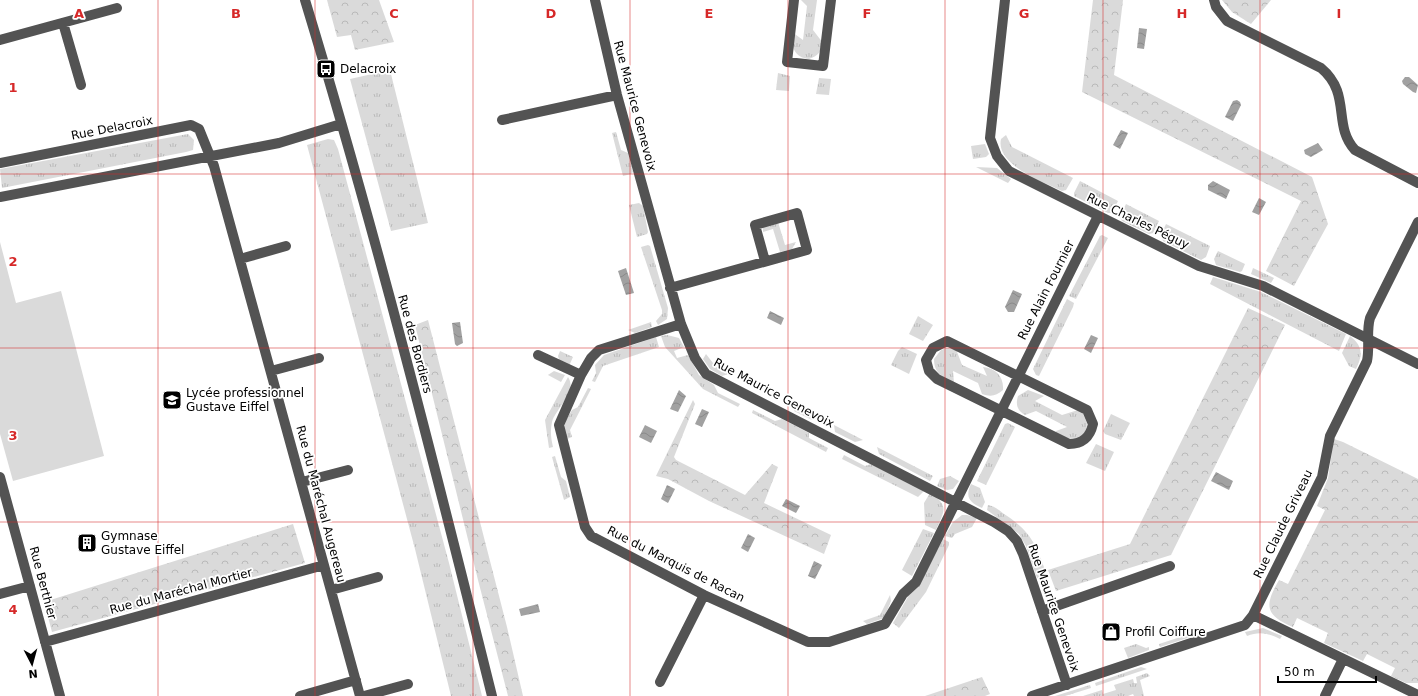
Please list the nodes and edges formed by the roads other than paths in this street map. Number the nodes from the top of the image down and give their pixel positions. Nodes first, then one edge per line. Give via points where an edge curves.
1 (305, 0) edge
2 (595, 0) edge
3 (794, 0) edge
4 (831, 0) edge
5 (1005, 0) edge
6 (1214, 0) edge
7 (117, 8) dead end
8 (63, 23) junction
9 (0, 40) edge
10 (81, 85) dead end
11 (618, 95) junction
12 (502, 120) dead end
13 (341, 124) junction
14 (210, 157) junction
15 (0, 163) edge
16 (1418, 183) edge
17 (0, 197) edge
18 (1098, 216) junction
19 (1418, 222) edge
20 (286, 246) dead end
21 (240, 259) junction
22 (765, 261) junction
23 (670, 288) junction
24 (681, 324) junction
25 (1369, 338) junction
26 (538, 355) dead end
27 (318, 358) dead end
28 (1418, 364) edge
29 (271, 371) junction
30 (581, 375) junction
31 (1018, 376) junction
32 (1000, 410) junction
33 (348, 470) dead end
34 (302, 482) junction
35 (1, 483) edge
36 (956, 502) junction
37 (324, 565) junction
38 (1170, 566) dead end
39 (378, 577) dead end
40 (30, 586) junction
41 (331, 590) junction
42 (0, 594) edge
43 (704, 595) junction
44 (1042, 611) junction
45 (1253, 616) junction
46 (45, 642) junction
47 (1343, 659) junction
48 (356, 680) junction
49 (660, 682) dead end
50 (408, 684) dead end
51 (1067, 684) junction
52 (1418, 695) edge
53 (60, 696) edge
54 (300, 696) edge
55 (360, 696) edge
56 (364, 696) edge
57 (492, 696) edge
58 (1032, 696) edge
59 (1325, 696) edge

1 - 13 street, Rue des Bordiers
2 - 11 street, Rue Maurice Genevoix
3 - 4 street via 787,62 823,66
5 - 18 street, Rue Charles Péguy via 990,124 990,138 997,156 1009,171
6 - 16 street via 1227,21 1321,68 1338,91 1349,143 1355,150
7 - 8 street
8 - 9 street
8 - 10 street
11 - 12 street
11 - 23 street, Rue Maurice Genevoix
13 - 14 street via 279,143
13 - 57 street, Rue des Bordiers via 407,364
14 - 15 street, Rue Delacroix via 199,129 192,125
14 - 17 street
14 - 21 street, Rue du Maréchal Augereau
18 - 25 street, Rue Charles Péguy via 1199,266 1263,286
18 - 31 street, Rue Alain Fournier
19 - 25 street, Rue Claude Griveau via 1370,318
20 - 21 street
21 - 29 street, Rue du Maréchal Augereau
22 - 22 street via 807,250 797,213 755,225
22 - 23 street
23 - 24 street, Rue Maurice Genevoix
24 - 30 street, Rue du Marquis de Racan via 599,350
24 - 36 street, Rue Maurice Genevoix via 695,358 706,374
25 - 28 street, Rue Charles Péguy
25 - 45 street, Rue Claude Griveau via 1366,362 1330,436 1322,477
26 - 30 street
27 - 29 street
29 - 34 street, Rue du Maréchal Augereau
30 - 43 street, Rue du Marquis de Racan via 559,425 585,527 591,536
31 - 32 street, Rue Alain Fournier
31 - 32 street via 947,341 932,348 926,360 929,371 937,379
31 - 32 street via 1087,410 1092,424 1087,438 1079,444 1070,444
32 - 36 street, Rue Alain Fournier
33 - 34 street
34 - 37 street, Rue du Maréchal Augereau
35 - 40 street, Rue Berthier
36 - 43 street, Rue du Marquis de Racan via 916,582 903,594 885,624 829,642 808,642
36 - 44 street, Rue Maurice Genevoix via 994,522 1017,541
37 - 41 street, Rue du Maréchal Augereau
37 - 46 street, Rue du Maréchal Mortier
38 - 44 street
39 - 41 street
40 - 42 street
40 - 46 street, Rue Berthier
41 - 48 street, Rue du Maréchal Augereau
43 - 49 street
44 - 51 street, Rue Maurice Genevoix
45 - 47 street
45 - 51 street via 1245,625
46 - 53 street, Rue Berthier
47 - 52 street
47 - 59 street
48 - 54 street
48 - 55 street, Rue du Maréchal Augereau
50 - 56 street
51 - 58 street

